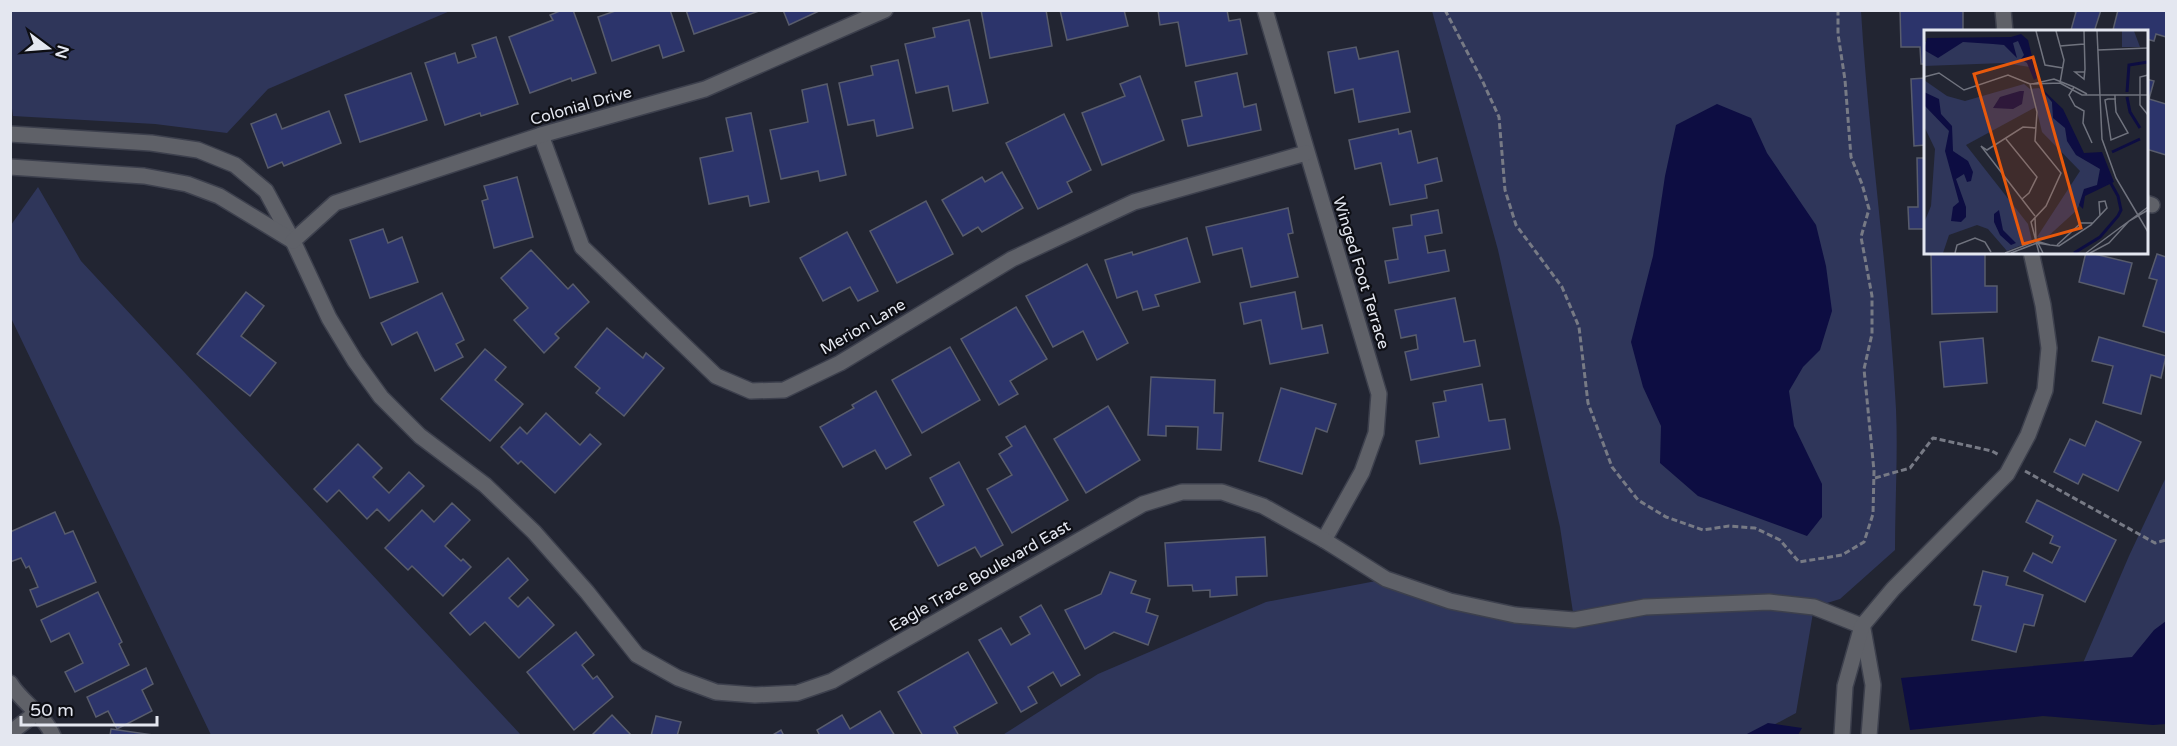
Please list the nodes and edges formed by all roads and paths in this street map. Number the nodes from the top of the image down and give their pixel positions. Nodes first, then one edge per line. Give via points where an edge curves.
1 (885, 10) edge
2 (1265, 10) edge
3 (1445, 10) edge
4 (1838, 10) edge
5 (2003, 10) edge
6 (2005, 30) edge
7 (10, 134) edge
8 (541, 135) junction
9 (1306, 153) junction
10 (10, 167) edge
11 (293, 242) junction
12 (2031, 254) edge
13 (1324, 540) junction
14 (1862, 626) junction
15 (10, 683) edge
16 (36, 713) junction
17 (10, 733) edge
18 (53, 735) edge
19 (1842, 735) edge
20 (1869, 735) edge

1 - 8 street, Colonial Drive via 705,89
2 - 9 street, Winged Foot Terrace
3 - 4 path via 1499,117 1505,190 1516,225 1562,287 1579,327 1588,403 1612,466 1638,500 1666,517 1703,531 1729,526 1755,528 1780,540 1799,562 1842,555 1864,542 1873,514 1874,471 1864,369 1872,334 1872,296 1861,237 1869,209 1851,157
5 - 6 street
7 - 11 street, Eagle Trace Boulevard East via 152,143 198,150 235,165 266,191
8 - 9 street, Merion Lane via 582,246 716,376 751,391 784,390 840,363 1012,259 1134,202
8 - 11 street, Colonial Drive via 334,203
9 - 13 street, Winged Foot Terrace via 1379,394 1376,433 1362,472
10 - 11 street via 144,176 187,184 219,196
11 - 13 street, Eagle Trace Boulevard East via 329,318 381,397 420,436 485,485 534,532 637,655 678,678 716,692 796,693 832,681 1143,504 1182,492 1222,492 1263,506
12 - 14 street via 2049,348 2044,390 2028,435 2007,474 1893,589
13 - 14 street, Eagle Trace Boulevard East via 1386,579 1450,601 1515,615 1574,620 1645,607 1769,602 1814,607
14 - 19 street via 1845,686
14 - 20 street via 1873,685
15 - 16 street
16 - 17 street
16 - 18 street

